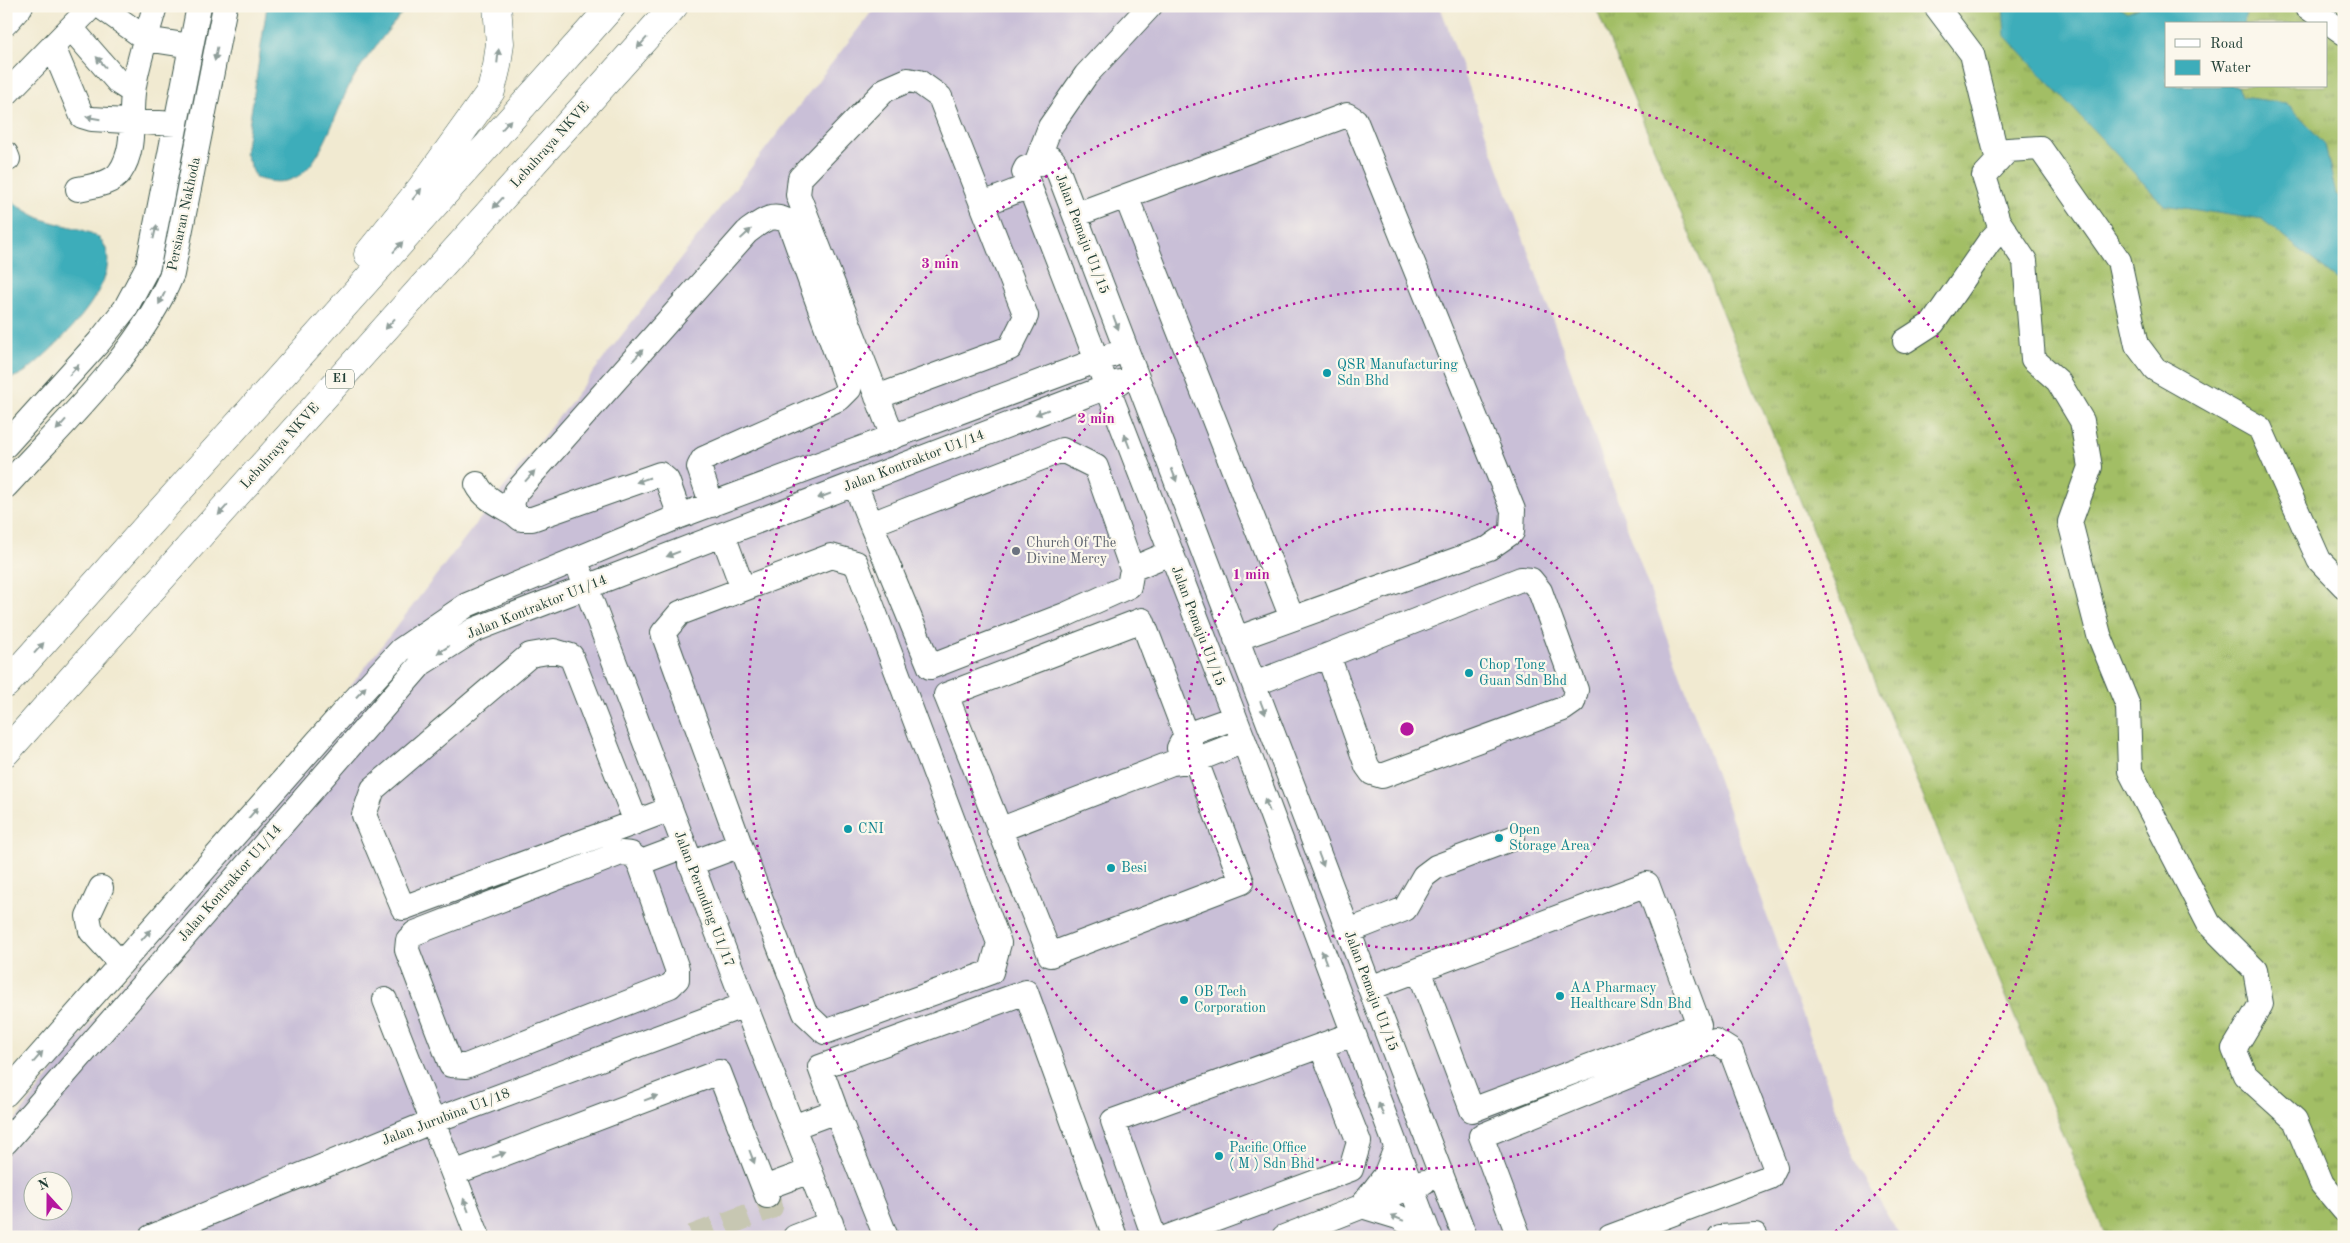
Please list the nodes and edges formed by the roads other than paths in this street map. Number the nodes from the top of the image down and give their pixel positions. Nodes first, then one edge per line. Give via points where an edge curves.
1 (92, 6) edge
2 (100, 6) edge
3 (154, 6) edge
4 (199, 6) edge
5 (225, 6) edge
6 (497, 6) edge
7 (612, 6) edge
8 (674, 6) edge
9 (1150, 6) edge
10 (1936, 6) edge
11 (2306, 6) edge
12 (71, 28) junction
13 (2344, 33) edge
14 (146, 38) junction
15 (191, 46) junction
16 (53, 47) junction
17 (133, 92) junction
18 (6, 94) edge
19 (133, 121) junction
20 (176, 124) junction
21 (1998, 161) junction
22 (1033, 175) junction
23 (78, 189) dead end
24 (1126, 196) junction
25 (983, 204) junction
26 (1075, 215) junction
27 (2002, 228) junction
28 (1905, 341) dead end
29 (1126, 350) junction
30 (1097, 361) junction
31 (1136, 376) junction
32 (1107, 387) junction
33 (877, 397) junction
34 (893, 437) junction
35 (6, 445) edge
36 (477, 484) dead end
37 (855, 484) junction
38 (6, 486) edge
39 (712, 505) junction
40 (515, 514) junction
41 (680, 516) junction
42 (871, 524) junction
43 (723, 535) junction
44 (133, 545) junction
45 (1170, 554) junction
46 (575, 559) junction
47 (1132, 569) junction
48 (2344, 586) edge
49 (586, 587) junction
50 (743, 589) junction
51 (1292, 618) junction
52 (1236, 639) junction
53 (1328, 655) junction
54 (6, 684) edge
55 (1254, 684) junction
56 (1234, 718) junction
57 (1186, 735) junction
58 (1244, 741) junction
59 (6, 752) edge
60 (1196, 760) junction
61 (1172, 763) junction
62 (670, 809) junction
63 (636, 822) junction
64 (999, 830) junction
65 (1513, 838) dead end
66 (740, 845) junction
67 (687, 855) junction
68 (639, 863) junction
69 (101, 888) dead end
70 (1348, 931) junction
71 (121, 964) junction
72 (1419, 970) junction
73 (1370, 988) junction
74 (385, 1000) dead end
75 (745, 1005) junction
76 (1353, 1034) junction
77 (1321, 1046) junction
78 (6, 1094) edge
79 (836, 1111) junction
80 (433, 1121) junction
81 (792, 1126) junction
82 (6, 1142) edge
83 (1396, 1148) junction
84 (810, 1171) junction
85 (454, 1173) junction
86 (1442, 1176) junction
87 (1411, 1187) junction
88 (1362, 1206) junction
89 (2344, 1210) edge
90 (834, 1230) edge
91 (1430, 1236) edge
92 (151, 1237) edge
93 (478, 1237) edge
94 (795, 1237) edge
95 (886, 1237) edge
96 (1115, 1237) edge
97 (1154, 1237) edge
98 (1168, 1237) edge
99 (1284, 1237) edge
100 (1465, 1237) edge
101 (1519, 1237) edge
102 (1610, 1237) edge
103 (1720, 1237) edge
104 (1756, 1237) edge

1 - 12 street
2 - 14 street
3 - 14 street
4 - 15 street, Persiaran Nakhoda
5 -> 38 street, Persiaran Nakhoda via 172,274 162,298 114,367
44 -> 6 highway via 422,187 491,91 500,43
44 -> 7 highway
8 -> 59 highway, Lebuhraya NKVE / E1
9 - 22 street via 1086,75 1050,127
10 - 21 street via 1972,54
11 - 13 street
12 - 16 street
17 -> 12 street via 119,83
14 - 15 street
14 - 17 street
15 - 20 street, Persiaran Nakhoda
16 - 18 street
19 -> 16 street via 82,116
17 - 19 street
19 - 20 street
19 - 23 street via 128,158 119,173 106,182
35 -> 20 street, Persiaran Nakhoda via 99,342 125,309 148,266
21 - 27 street via 1984,176
21 - 48 street via 2008,150 2040,148 2119,261 2137,345 2155,370 2260,428 2319,560
22 - 25 street
22 - 26 street, Jalan Pemaju U1/15 via 1052,158
22 - 30 street, Jalan Pemaju U1/15
24 - 26 street
24 - 51 street
24 - 51 street via 1339,116 1347,115 1355,120 1513,510 1512,532 1489,548
25 - 33 street via 1026,316 1010,348
25 - 33 street via 940,96 919,82 908,80 885,90 800,178 798,195
26 -> 29 street, Jalan Pemaju U1/15
27 - 28 street via 1933,324
27 - 89 street via 2025,261 2033,358 2058,380 2082,421 2090,467 2070,522 2100,635 2128,706 2130,771 2209,924 2255,970 2261,1004 2234,1049 2245,1075 2295,1120 2322,1184
29 - 30 street, Jalan Kontraktor U1/14
29 - 31 street, Jalan Pemaju U1/15
30 - 32 street, Jalan Pemaju U1/15
30 - 34 street, Jalan Kontraktor U1/14
31 - 32 street, Jalan Kontraktor U1/14
31 -> 52 street, Jalan Pemaju U1/15
32 -> 37 street, Jalan Kontraktor U1/14
45 -> 32 street, Jalan Pemaju U1/15
33 - 34 street
34 - 39 street, Jalan Kontraktor U1/14
36 - 40 street via 493,501
37 - 42 street
37 -> 43 street, Jalan Kontraktor U1/14
40 -> 39 street via 512,504 516,492 746,232 768,218 780,216 789,222 849,389 840,398 703,458 699,467
39 - 41 street, Jalan Kontraktor U1/14
41 -> 40 street via 667,480 660,474 532,519 520,519
41 - 46 street, Jalan Kontraktor U1/14
42 - 47 street via 1062,450 1096,466
42 - 47 street via 930,667 1066,615 1129,586
43 -> 49 street, Jalan Kontraktor U1/14
43 - 50 street
54 -> 44 highway
45 - 47 street
45 - 56 street, Jalan Pemaju U1/15
46 - 49 street, Jalan Perunding U1/17
71 -> 46 street, Jalan Kontraktor U1/14 via 401,650 467,604
49 - 62 street, Jalan Perunding U1/17
49 -> 82 street, Jalan Kontraktor U1/14 via 474,630 422,663
50 - 66 street via 680,613 663,633
50 - 66 street via 831,556 856,563 999,943 991,972 825,1032 805,1013
51 - 52 street
52 - 55 street, Jalan Pemaju U1/15
53 - 53 street via 1521,579 1531,580 1540,591 1576,690 1573,702 1563,709 1382,776 1372,774 1366,766
53 - 55 street
55 -> 70 street, Jalan Pemaju U1/15
56 - 57 street
56 - 58 street, Jalan Pemaju U1/15
57 - 60 street
57 - 61 street
57 - 64 street via 1142,620 946,695
58 - 60 street
76 -> 58 street, Jalan Pemaju U1/15
60 - 61 street
60 - 64 street via 1242,882 1050,955
61 - 64 street
62 - 63 street
62 - 67 street, Jalan Perunding U1/17
63 - 63 street via 571,656 554,650 530,655 373,789 364,816 403,908
65 - 70 street via 1436,867 1424,876 1405,909
66 - 67 street
67 - 68 street
67 - 75 street, Jalan Perunding U1/17
68 - 68 street via 631,854 621,853 415,933 408,940 407,950 451,1065 466,1066 670,986 677,979 677,969
69 - 71 street via 88,916 90,931
70 - 73 street, Jalan Pemaju U1/15
78 -> 71 street, Jalan Kontraktor U1/14
72 - 72 street via 1647,884 1699,1025 1472,1110
72 - 73 street
73 - 86 street, Jalan Pemaju U1/15
74 - 80 street
75 - 80 street, Jalan Jurubina U1/18
75 - 81 street, Jalan Perunding U1/17
76 - 77 street
83 -> 76 street, Jalan Pemaju U1/15
77 - 97 street via 1113,1121
77 - 98 street via 1359,1142 1350,1169
79 - 81 street
79 - 95 street
79 - 96 street via 820,1067 1026,992
80 - 85 street
80 - 92 street, Jalan Jurubina U1/18
81 - 84 street, Jalan Perunding U1/17
83 - 87 street, Jalan Pemaju U1/15
83 - 88 street via 1384,1176
85 -> 84 street via 719,1072 765,1192
84 - 90 street, Jalan Perunding U1/17
93 -> 85 street
86 - 87 street
86 - 100 street, Jalan Pemaju U1/15
87 - 88 street
87 - 91 street, Jalan Pemaju U1/15
91 -> 88 street via 1398,1217
88 - 99 street
90 - 94 street
101 - 102 street via 1481,1136 1715,1041 1731,1051 1775,1167 1770,1177
103 - 104 street

